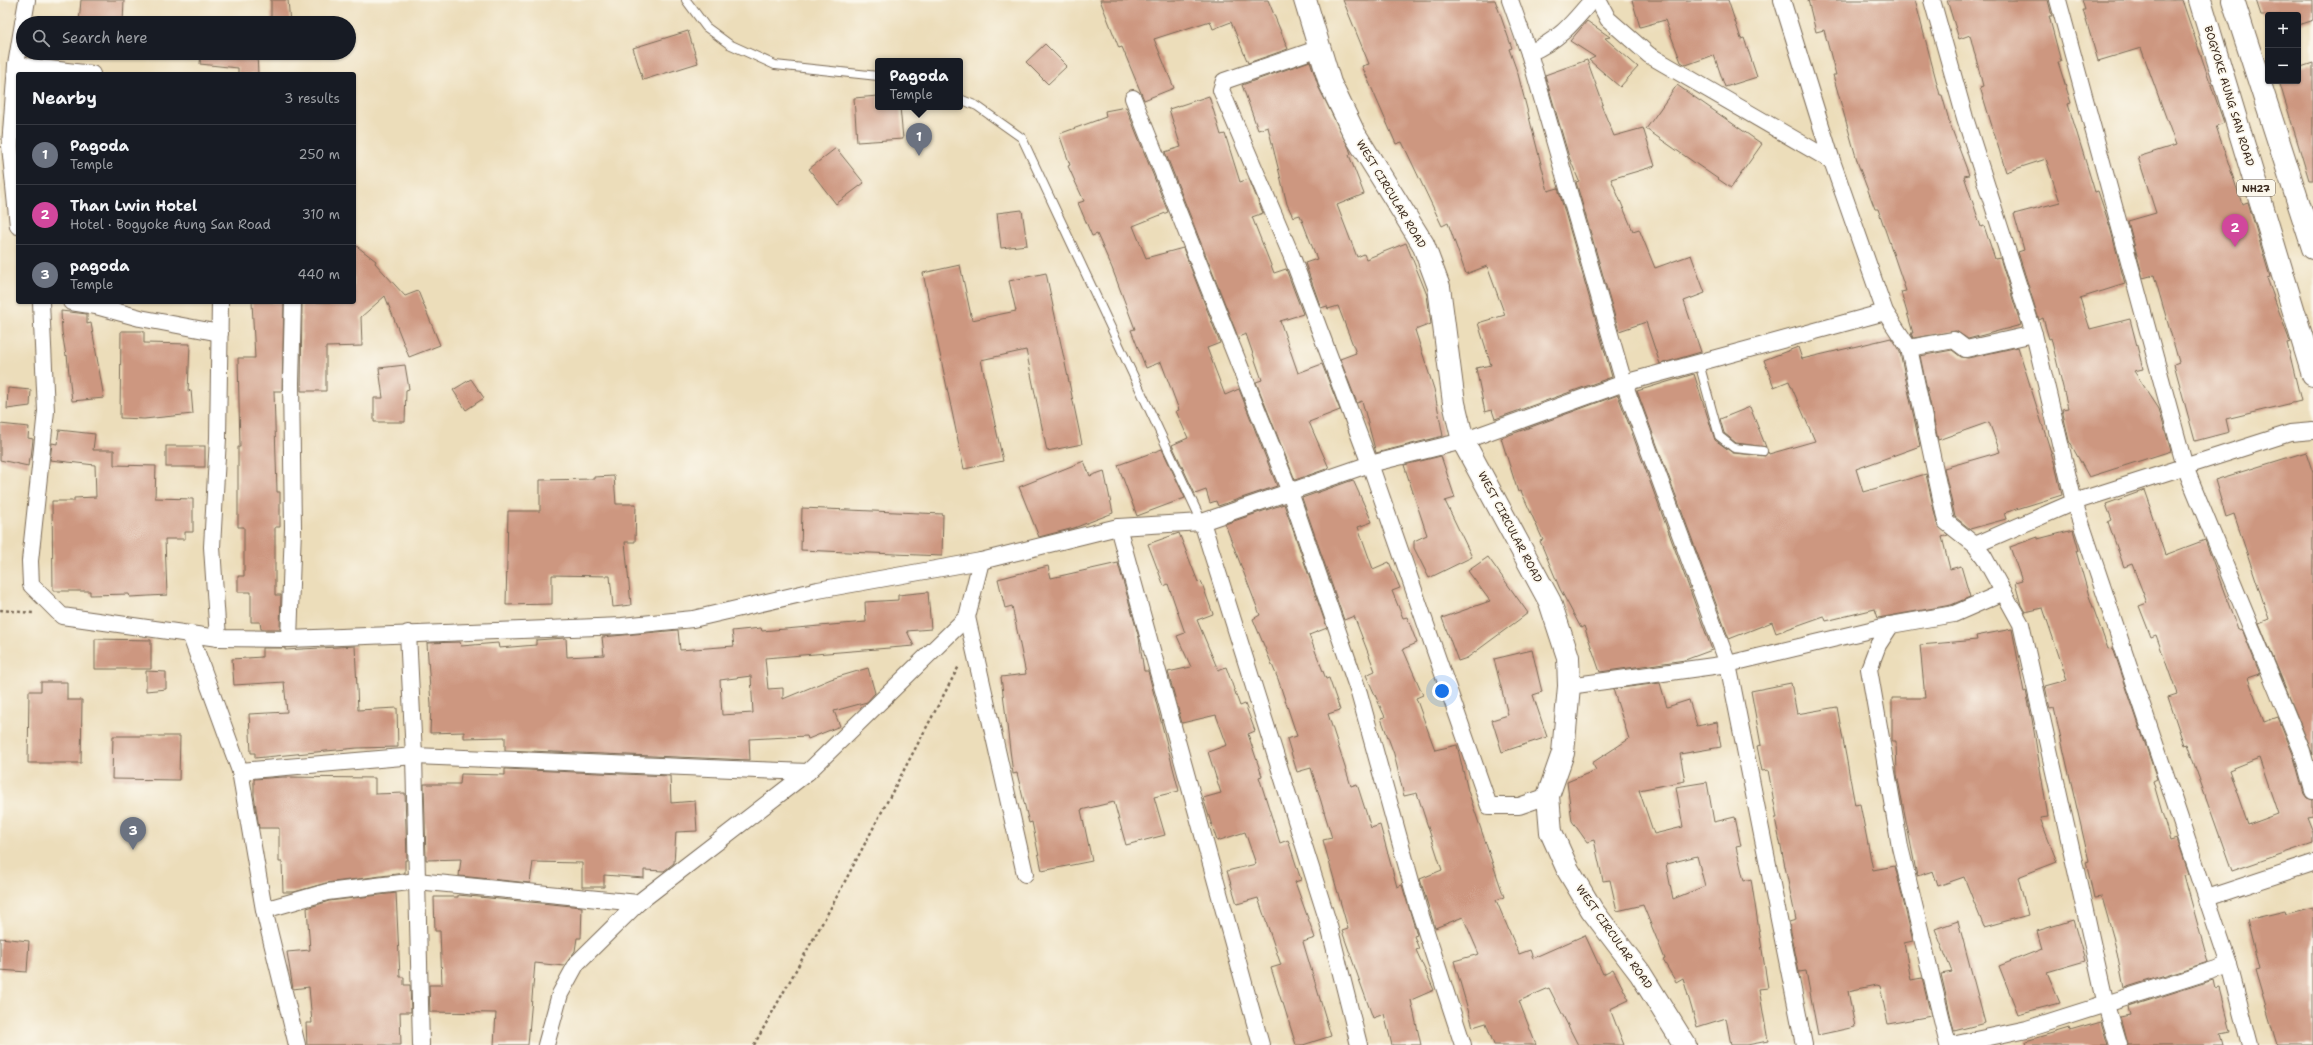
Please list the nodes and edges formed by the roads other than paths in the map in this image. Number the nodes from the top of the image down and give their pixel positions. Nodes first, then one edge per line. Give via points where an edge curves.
1 (27, 0) edge
2 (686, 0) edge
3 (1305, 0) edge
4 (1510, 0) edge
5 (1592, 0) edge
6 (1598, 0) edge
7 (1782, 0) edge
8 (1932, 0) edge
9 (2058, 0) edge
10 (2200, 0) edge
11 (2233, 0) edge
12 (24, 16) edge
13 (1320, 48) junction
14 (1529, 53) junction
15 (17, 60) edge
16 (16, 65) junction
17 (75, 72) edge
18 (875, 76) edge
19 (1133, 98) dead end
20 (963, 100) edge
21 (1832, 161) junction
22 (15, 168) edge
23 (16, 187) edge
24 (2313, 248) edge
25 (41, 304) edge
26 (83, 304) edge
27 (220, 304) edge
28 (293, 304) edge
29 (1885, 312) junction
30 (220, 333) junction
31 (2034, 334) junction
32 (1909, 348) junction
33 (1699, 363) junction
34 (2313, 375) edge
35 (1624, 383) junction
36 (2313, 431) edge
37 (1463, 442) junction
38 (1764, 451) dead end
39 (1370, 464) junction
40 (2185, 467) junction
41 (1290, 492) junction
42 (2074, 502) junction
43 (1202, 522) junction
44 (1118, 527) junction
45 (1975, 545) junction
46 (981, 560) junction
47 (2004, 592) junction
48 (967, 617) junction
49 (1891, 626) junction
50 (408, 633) junction
51 (190, 634) junction
52 (218, 638) junction
53 (289, 639) junction
54 (1728, 664) junction
55 (1569, 686) junction
56 (414, 756) junction
57 (240, 770) junction
58 (808, 772) junction
59 (2313, 791) edge
60 (1548, 796) junction
61 (2313, 863) edge
62 (1025, 874) dead end
63 (417, 881) junction
64 (2208, 898) junction
65 (638, 903) junction
66 (264, 910) junction
67 (2229, 965) junction
68 (2106, 1005) junction
69 (297, 1045) edge
70 (421, 1045) edge
71 (546, 1045) edge
72 (1261, 1045) edge
73 (1359, 1045) edge
74 (1463, 1045) edge
75 (1685, 1045) edge
76 (1804, 1045) edge
77 (1948, 1045) edge
78 (1952, 1045) edge
79 (2118, 1045) edge
80 (2250, 1045) edge

1 - 12 street
2 - 18 lane via 706,27 729,44 775,65
3 - 13 main road, WEST CIRCULAR ROAD
4 - 14 street
5 - 14 street via 1549,44
6 - 21 street via 1608,19 1649,55
7 - 21 street
8 - 31 street via 1965,118
9 - 40 street
10 - 34 main road, BOGYOKE AUNG SAN ROAD / NH27
11 - 24 main road, NH27
13 - 37 main road, WEST CIRCULAR ROAD via 1330,83 1354,133 1423,244 1439,287 1454,403
13 - 39 street via 1224,81 1221,90 1292,256
14 - 35 street
15 - 16 street
16 - 17 street
16 - 22 street via 10,146
19 - 41 street
20 - 43 lane via 977,106 1022,138
21 - 29 street
22 - 23 street
25 - 51 street via 46,411 30,560 31,585 62,616
26 - 30 street
27 - 30 street
28 - 53 street via 293,528
29 - 32 street
29 - 33 street
30 - 52 street via 212,547
31 - 32 street via 1966,349 1954,340
31 - 42 street
32 - 45 street via 1946,522
33 - 35 street
33 - 38 lane via 1720,436 1734,448
35 - 37 street
35 - 54 street
36 - 40 street via 2290,433
37 - 39 street
37 - 55 main road, WEST CIRCULAR ROAD via 1550,602 1568,657
39 - 41 street
39 - 60 street via 1489,806 1519,806
40 - 42 street
40 - 59 street via 2302,751
41 - 43 street
41 - 74 street via 1359,693 1418,907
42 - 45 street
42 - 64 street
43 - 44 street
43 - 73 street via 1328,922
44 - 46 street
44 - 72 street
45 - 47 street
46 - 48 street
46 - 50 street via 818,590 692,619 622,626
47 - 49 street via 1954,614
47 - 68 street via 2020,624
48 - 58 street
48 - 62 street
49 - 54 street
49 - 77 street via 1878,645 1869,669 1900,847
50 - 53 street
50 - 56 street
51 - 52 street
51 - 57 street
52 - 53 street
54 - 55 street
54 - 76 street
55 - 60 main road, WEST CIRCULAR ROAD via 1564,753
56 - 57 street
56 - 58 street
56 - 63 street
57 - 66 street
58 - 65 street
60 - 75 main road, WEST CIRCULAR ROAD via 1551,832 1568,870 1592,910 1640,973
61 - 64 street
63 - 65 street
63 - 66 street via 327,892
63 - 70 street
64 - 67 street
65 - 71 street via 577,963 560,994
66 - 69 street
67 - 68 street
67 - 80 street
68 - 78 street via 2027,1029
68 - 79 street

